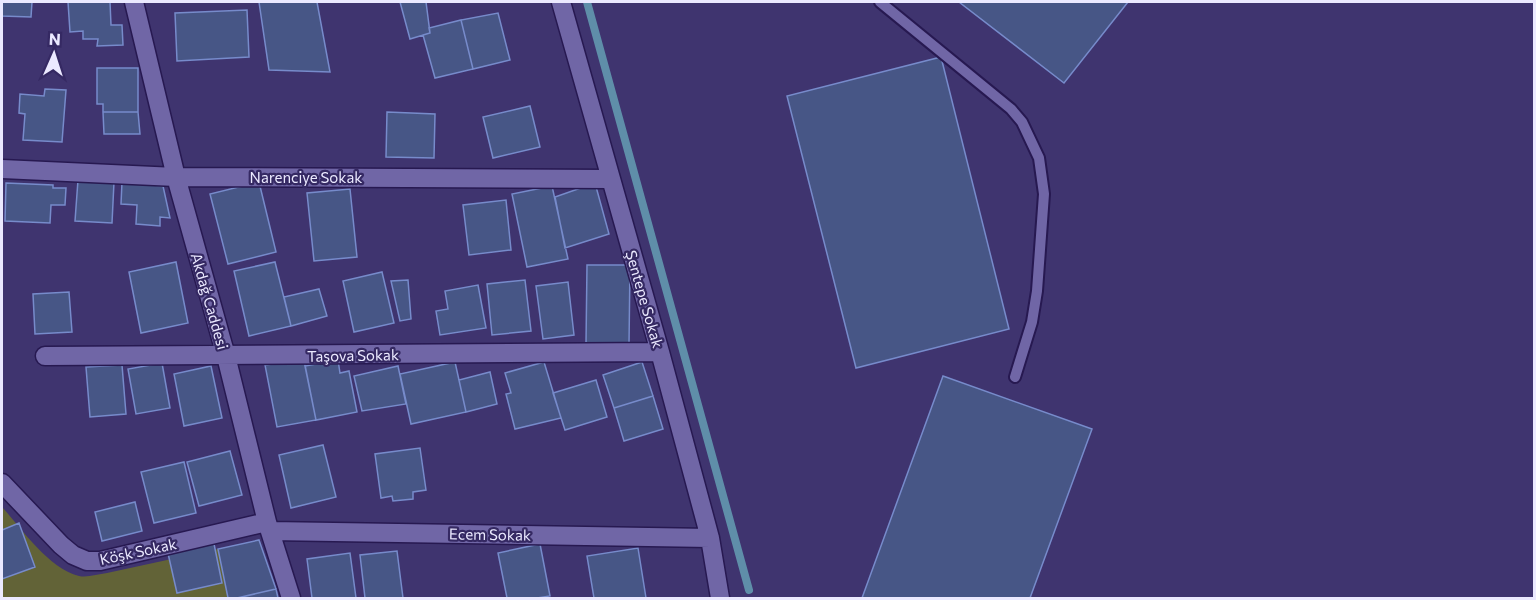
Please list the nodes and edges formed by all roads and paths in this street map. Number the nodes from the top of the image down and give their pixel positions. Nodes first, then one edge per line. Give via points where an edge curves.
1 (134, 2) edge
2 (561, 2) edge
3 (880, 2) edge
4 (2, 169) edge
5 (176, 177) junction
6 (610, 178) junction
7 (660, 352) junction
8 (45, 356) dead end
9 (226, 356) junction
10 (1015, 377) dead end
11 (2, 483) edge
12 (269, 526) junction
13 (710, 538) junction
14 (291, 598) edge
15 (720, 598) edge

1 - 5 street, Akdağ Caddesi
2 - 6 street, Şentepe Sokak
3 - 10 lane via 1011,109 1022,122 1039,158 1044,194 1037,291
4 - 5 street, Narenciye Sokak
5 - 6 street, Narenciye Sokak
5 - 9 street, Akdağ Caddesi
6 - 7 street, Şentepe Sokak
7 - 9 street, Taşova Sokak
7 - 13 street, Şentepe Sokak
8 - 9 street, Taşova Sokak
9 - 12 street, Akdağ Caddesi
11 - 12 street, Köşk Sokak via 61,545 87,561
12 - 13 street, Ecem Sokak
12 - 14 street, Akdağ Caddesi
13 - 15 street, Şentepe Sokak

